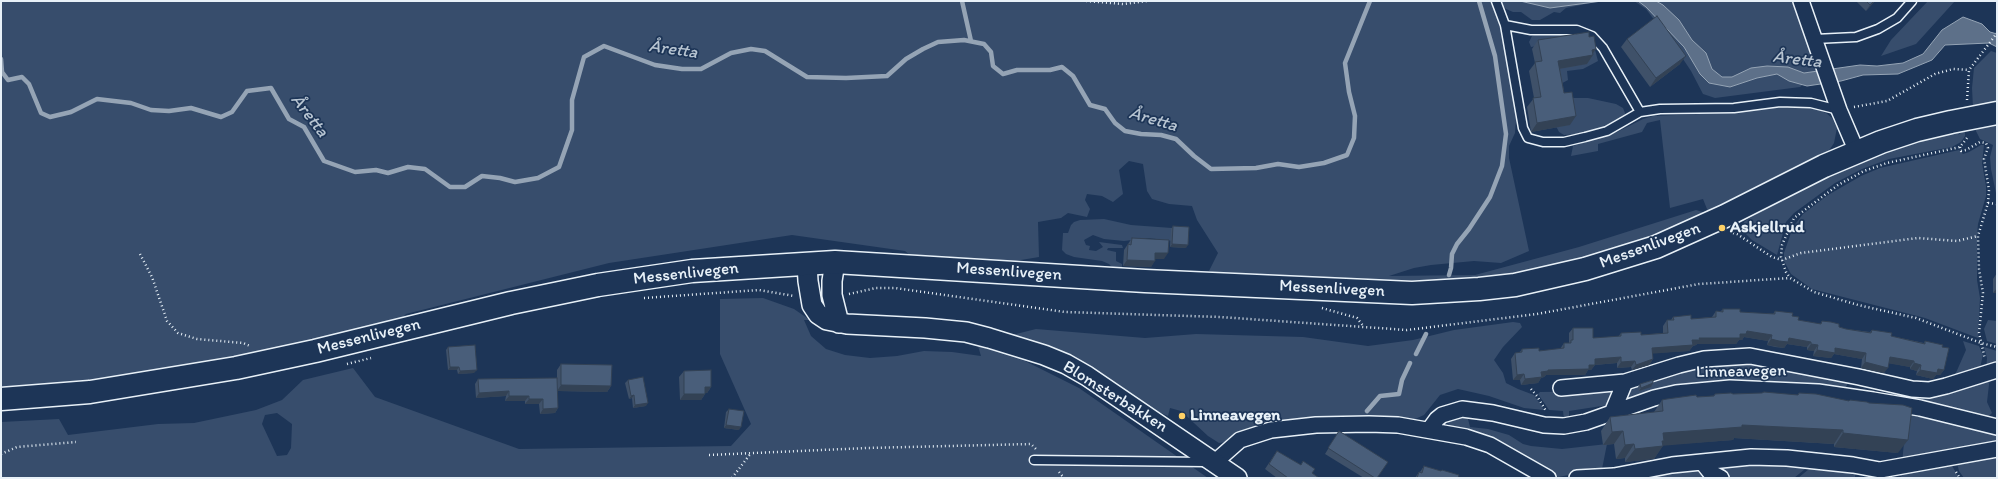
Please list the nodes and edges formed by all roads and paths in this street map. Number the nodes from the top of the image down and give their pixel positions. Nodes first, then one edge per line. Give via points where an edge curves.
1 (1086, 1) edge
2 (1147, 1) edge
3 (1496, 1) edge
4 (1801, 1) edge
5 (1912, 1) edge
6 (1505, 25) junction
7 (1997, 33) edge
8 (1815, 39) junction
9 (1969, 70) junction
10 (1967, 100) dead end
11 (1839, 110) junction
12 (1640, 112) junction
13 (1997, 113) edge
14 (1968, 134) dead end
15 (1960, 147) junction
16 (1857, 152) junction
17 (1988, 203) junction
18 (1997, 204) edge
19 (1730, 233) dead end
20 (1978, 236) junction
21 (140, 254) dead end
22 (1782, 260) junction
23 (835, 262) junction
24 (807, 263) junction
25 (1319, 289) junction
26 (839, 323) junction
27 (1364, 327) dead end
28 (1981, 343) junction
29 (1997, 347) edge
30 (269, 360) junction
31 (1997, 370) edge
32 (1625, 382) junction
33 (1878, 382) junction
34 (1561, 388) dead end
35 (1531, 389) dead end
36 (1, 399) edge
37 (1873, 400) junction
38 (1612, 413) junction
39 (1544, 425) junction
40 (1997, 427) edge
41 (1429, 430) junction
42 (76, 442) dead end
43 (1995, 451) edge
44 (751, 452) junction
45 (1, 454) edge
46 (709, 455) dead end
47 (1034, 460) dead end
48 (1049, 460) junction
49 (1215, 462) junction
50 (1702, 462) junction
51 (1880, 470) junction
52 (732, 478) edge
53 (1064, 478) edge
54 (1237, 478) edge
55 (1548, 478) edge
56 (1577, 478) edge
57 (1721, 478) edge
58 (1897, 478) edge

1 - 2 path via 1123,4
3 - 6 lane
4 - 8 street
5 - 8 lane via 1897,18 1878,29 1856,37
6 - 12 lane via 1531,30 1576,30 1592,36 1603,48
6 - 12 lane via 1523,128 1528,138 1543,142 1564,142 1607,131
7 - 9 path
8 - 11 street
9 - 10 path
9 - 11 path via 1953,69 1935,74 1887,101
11 - 12 lane via 1811,103 1780,102 1734,108 1660,109
11 - 16 street
13 - 16 main road, Messenlivegen via 1917,130
14 - 15 path
15 - 17 path via 1961,151 1980,142 1986,143 1988,148 1984,159 1989,190
15 - 22 path via 1887,163 1864,171 1838,185 1794,218 1782,245
16 - 25 main road, Messenlivegen via 1687,234 1585,269 1522,283 1479,289 1412,293
17 - 18 path
17 - 20 path
19 - 22 path via 1737,234 1772,257
20 - 22 path via 1957,241 1918,238 1801,252
20 - 28 path via 1983,294 1979,333
21 - 30 path via 152,277 167,321 178,333 197,339 243,343 259,349
22 - 28 path via 1790,278 1814,292 1916,318
23 - 24 main road, Messenlivegen
23 - 25 main road, Messenlivegen
23 - 26 street via 832,295
24 - 26 street, Blomsterbakken via 812,305 818,314
24 - 30 main road, Messenlivegen via 692,271 598,285
25 - 27 path via 1318,300 1321,308 1357,318
26 - 49 street, Blomsterbakken via 966,332 1044,355 1087,376
28 - 29 path
30 - 36 main road, Messenlivegen via 236,368 90,392
31 - 33 street, Linneavegen via 1929,390
32 - 33 street, Linneavegen via 1704,359 1750,356 1859,376
32 - 34 street, Linneavegen
32 - 38 street
33 - 37 street
35 - 39 path via 1545,409 1547,415
37 - 38 street, Linneavegen via 1818,392 1730,388 1676,393
37 - 40 street, Linneavegen
38 - 39 street, Linneavegen via 1574,425
39 - 41 street, Linneavegen via 1493,413 1462,409 1442,415
41 - 49 street via 1369,424 1316,425 1271,430 1240,440
41 - 55 street via 1490,445
42 - 45 path via 17,447
43 - 51 street
44 - 46 path
44 - 48 path via 1031,444
44 - 52 path
47 - 48 lane
48 - 49 lane
48 - 53 path
49 - 54 street, Blomsterbakken
50 - 51 street via 1751,457 1787,458 1853,464
50 - 56 street via 1614,476
50 - 57 street via 1710,472
51 - 58 street

